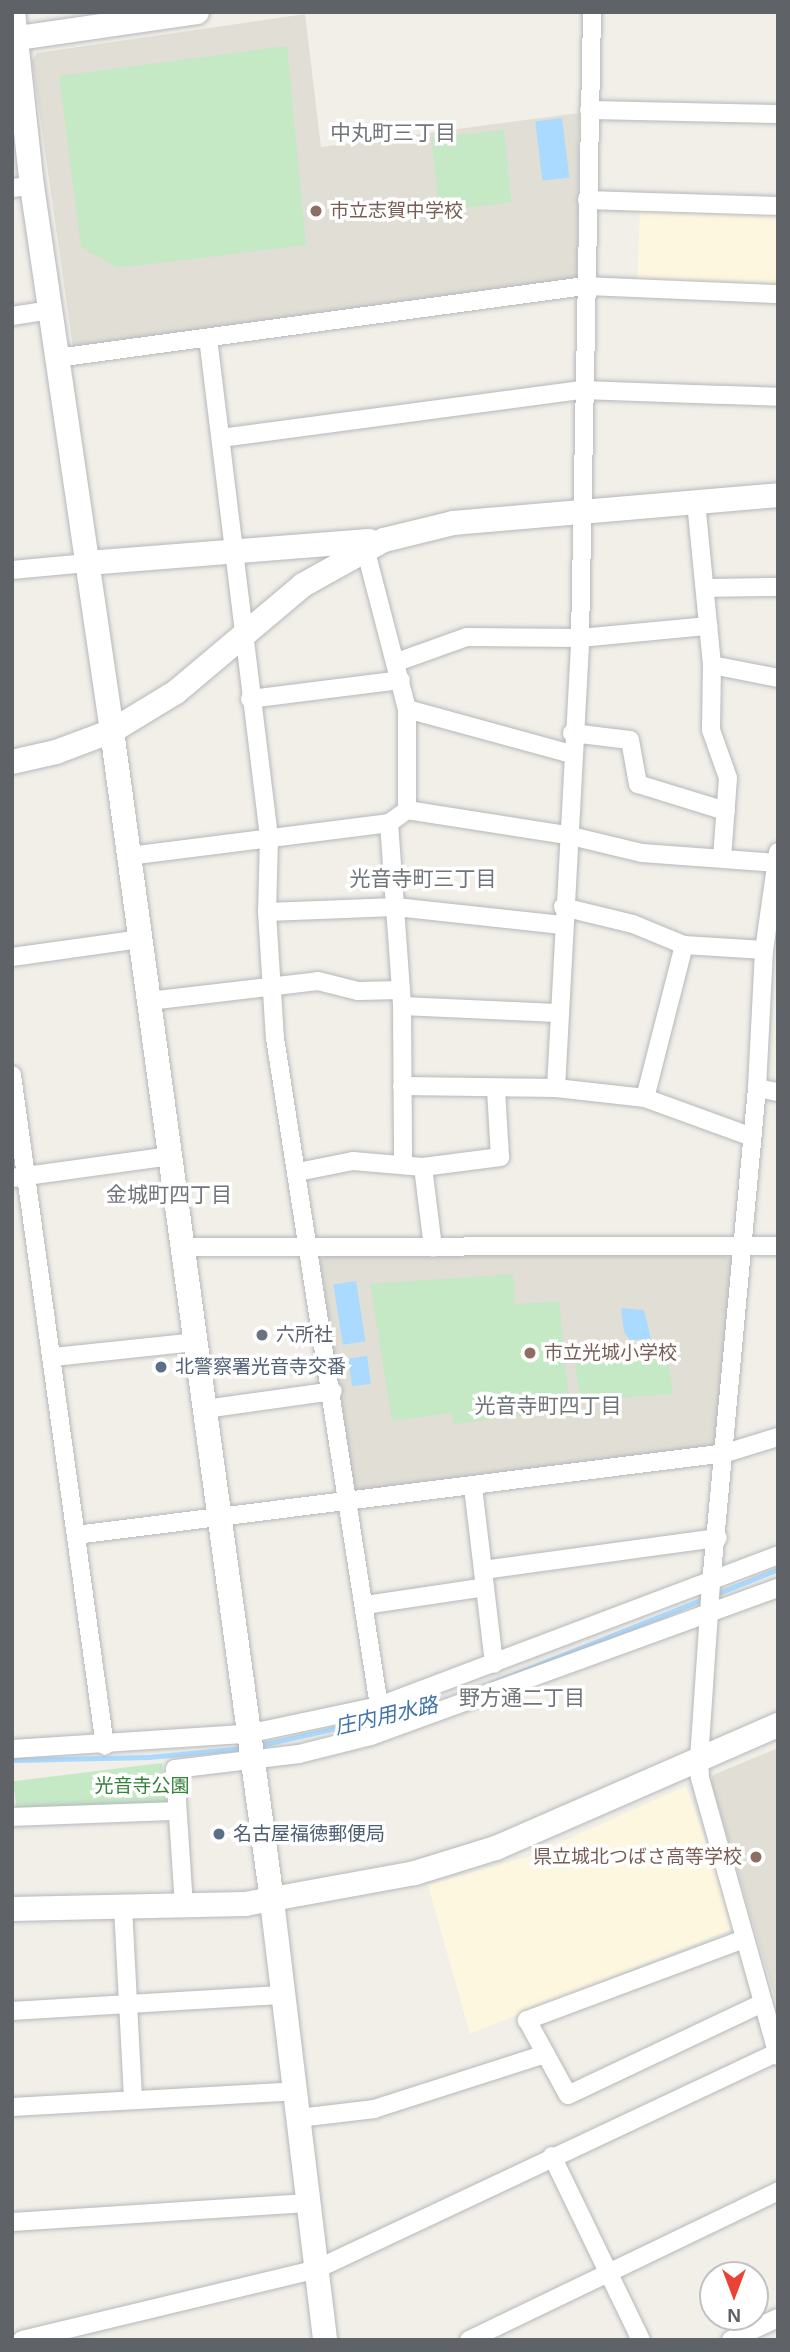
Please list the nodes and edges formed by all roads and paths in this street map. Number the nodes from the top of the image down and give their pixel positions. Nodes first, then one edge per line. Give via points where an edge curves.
1 (13, 12) edge
2 (197, 12) edge
3 (592, 12) edge
4 (14, 38) edge
5 (589, 110) junction
6 (778, 114) edge
7 (22, 187) edge
8 (587, 200) junction
9 (778, 206) edge
10 (585, 286) junction
11 (778, 294) edge
12 (50, 310) junction
13 (12, 316) edge
14 (208, 338) junction
15 (57, 358) junction
16 (582, 390) junction
17 (778, 397) edge
18 (221, 438) junction
19 (778, 495) edge
20 (696, 502) junction
21 (580, 512) junction
22 (374, 544) junction
23 (235, 549) junction
24 (87, 563) junction
25 (12, 570) edge
26 (778, 587) edge
27 (705, 588) junction
28 (708, 626) junction
29 (246, 633) junction
30 (580, 638) junction
31 (397, 662) junction
32 (712, 665) junction
33 (778, 678) edge
34 (401, 680) junction
35 (250, 699) junction
36 (407, 709) junction
37 (111, 731) junction
38 (572, 733) junction
39 (571, 754) junction
40 (12, 762) edge
41 (407, 810) junction
42 (726, 811) junction
43 (388, 822) junction
44 (567, 835) junction
45 (269, 837) junction
46 (129, 856) junction
47 (722, 857) junction
48 (777, 859) edge
49 (396, 907) junction
50 (563, 907) junction
51 (267, 912) junction
52 (562, 925) junction
53 (140, 939) junction
54 (684, 945) junction
55 (764, 950) junction
56 (12, 957) edge
57 (771, 972) edge
58 (270, 986) junction
59 (401, 998) junction
60 (149, 1001) junction
61 (557, 1013) junction
62 (12, 1075) edge
63 (402, 1086) junction
64 (556, 1087) junction
65 (757, 1087) junction
66 (496, 1089) junction
67 (778, 1092) edge
68 (645, 1098) junction
69 (752, 1137) junction
70 (170, 1156) junction
71 (403, 1165) junction
72 (423, 1167) junction
73 (298, 1172) junction
74 (19, 1177) edge
75 (741, 1245) junction
76 (778, 1246) edge
77 (182, 1247) junction
78 (308, 1247) junction
79 (433, 1247) junction
80 (195, 1342) junction
81 (53, 1357) junction
82 (333, 1391) junction
83 (205, 1409) junction
84 (778, 1437) edge
85 (726, 1453) junction
86 (473, 1487) junction
87 (350, 1503) junction
88 (221, 1520) junction
89 (76, 1535) junction
90 (718, 1538) junction
91 (778, 1556) edge
92 (484, 1578) junction
93 (778, 1588) edge
94 (711, 1600) junction
95 (365, 1605) junction
96 (494, 1664) junction
97 (379, 1706) junction
98 (778, 1725) edge
99 (247, 1734) junction
100 (104, 1746) junction
101 (12, 1749) edge
102 (250, 1759) junction
103 (699, 1759) junction
104 (177, 1811) junction
105 (12, 1817) edge
106 (272, 1900) junction
107 (184, 1906) junction
108 (123, 1907) junction
109 (12, 1909) edge
110 (744, 1939) junction
111 (284, 1995) junction
112 (763, 2003) junction
113 (126, 2004) junction
114 (12, 2011) edge
115 (777, 2053) edge
116 (545, 2054) junction
117 (296, 2091) junction
118 (133, 2100) junction
119 (12, 2107) edge
120 (299, 2119) junction
121 (552, 2156) junction
122 (778, 2191) edge
123 (307, 2203) junction
124 (12, 2222) edge
125 (317, 2269) junction
126 (610, 2275) junction
127 (778, 2318) edge
128 (22, 2340) edge
129 (325, 2340) edge
130 (469, 2340) edge
131 (641, 2340) edge
132 (731, 2340) edge

1 - 4 street
2 - 4 street
3 - 5 street
4 - 7 street
5 - 6 street
5 - 8 street
7 - 12 street
8 - 9 street
8 - 10 street
10 - 11 street
10 - 14 street
10 - 16 street
12 - 13 street
12 - 15 street
14 - 15 street
14 - 18 street
15 - 24 street
16 - 17 street
16 - 18 street
16 - 21 street
18 - 23 street
19 - 20 street
20 - 21 street
20 - 27 street
21 - 22 street via 453,523
21 - 30 street
22 - 23 street
22 - 29 street via 303,585
22 - 31 street via 380,616
23 - 24 street
23 - 29 street
24 - 25 street
24 - 37 street
26 - 27 street
27 - 28 street
28 - 30 street
28 - 32 street
29 - 35 street
29 - 37 street via 176,692
30 - 31 street via 467,637
30 - 38 street
31 - 34 street
32 - 33 street
32 - 42 street via 711,730 729,778
34 - 35 street
34 - 36 street
35 - 45 street
36 - 39 street
36 - 41 street
37 - 40 street via 57,752
37 - 46 street
38 - 39 street
38 - 42 street via 630,740 638,784
39 - 44 street
41 - 43 street
41 - 44 street
42 - 47 street
43 - 45 street
43 - 49 street via 390,882
44 - 47 street via 642,853
44 - 50 street
45 - 46 street
45 - 51 street
46 - 53 street
47 - 48 street
48 - 55 street
49 - 51 street
49 - 52 street
49 - 59 street
50 - 52 street
50 - 54 street via 633,924
51 - 58 street
52 - 61 street
53 - 56 street
53 - 60 street
54 - 55 street
54 - 68 street
55 - 57 street
57 - 65 street
58 - 59 street via 318,981
58 - 60 street
58 - 73 street
59 - 61 street
59 - 63 street
60 - 70 street
61 - 64 street
62 - 74 street
63 - 66 street
63 - 71 street
64 - 66 street
64 - 68 street
65 - 67 street
65 - 69 street
66 - 72 street via 500,1157
68 - 69 street
69 - 75 street
70 - 74 street
70 - 77 street
71 - 72 street
71 - 73 street via 353,1161
72 - 79 street
73 - 78 street
74 - 81 street
75 - 76 street
75 - 79 street
75 - 85 street
77 - 78 street
77 - 80 street
78 - 79 street
78 - 82 street
80 - 81 street
80 - 83 street
81 - 89 street
82 - 83 street
82 - 87 street
83 - 88 street
84 - 85 street
85 - 86 street
85 - 90 street
86 - 87 street
86 - 92 street
87 - 88 street
87 - 95 street
88 - 89 street
88 - 99 street
89 - 100 street
90 - 92 street
90 - 94 street
91 - 94 street
92 - 95 street
92 - 96 street
93 - 94 street
94 - 96 street
94 - 102 street via 371,1736
94 - 103 street
95 - 97 street
96 - 97 street
97 - 99 street
98 - 103 street
99 - 100 street
99 - 102 street
100 - 101 street
102 - 104 street via 175,1769
102 - 106 street
103 - 106 street via 496,1848 415,1873
103 - 110 street via 700,1778
104 - 105 street
104 - 107 street
106 - 107 street
106 - 111 street
107 - 108 street
108 - 109 street
108 - 113 street
110 - 112 street
110 - 116 street via 527,2020
111 - 113 street
111 - 117 street
112 - 115 street
112 - 116 street via 568,2095
113 - 114 street
113 - 118 street
115 - 121 street
116 - 120 street via 374,2109
117 - 118 street
117 - 120 street
118 - 119 street
120 - 123 street
121 - 125 street
121 - 126 street
122 - 126 street
123 - 124 street
123 - 125 street
125 - 128 street
125 - 129 street
126 - 130 street
126 - 131 street
127 - 132 street

